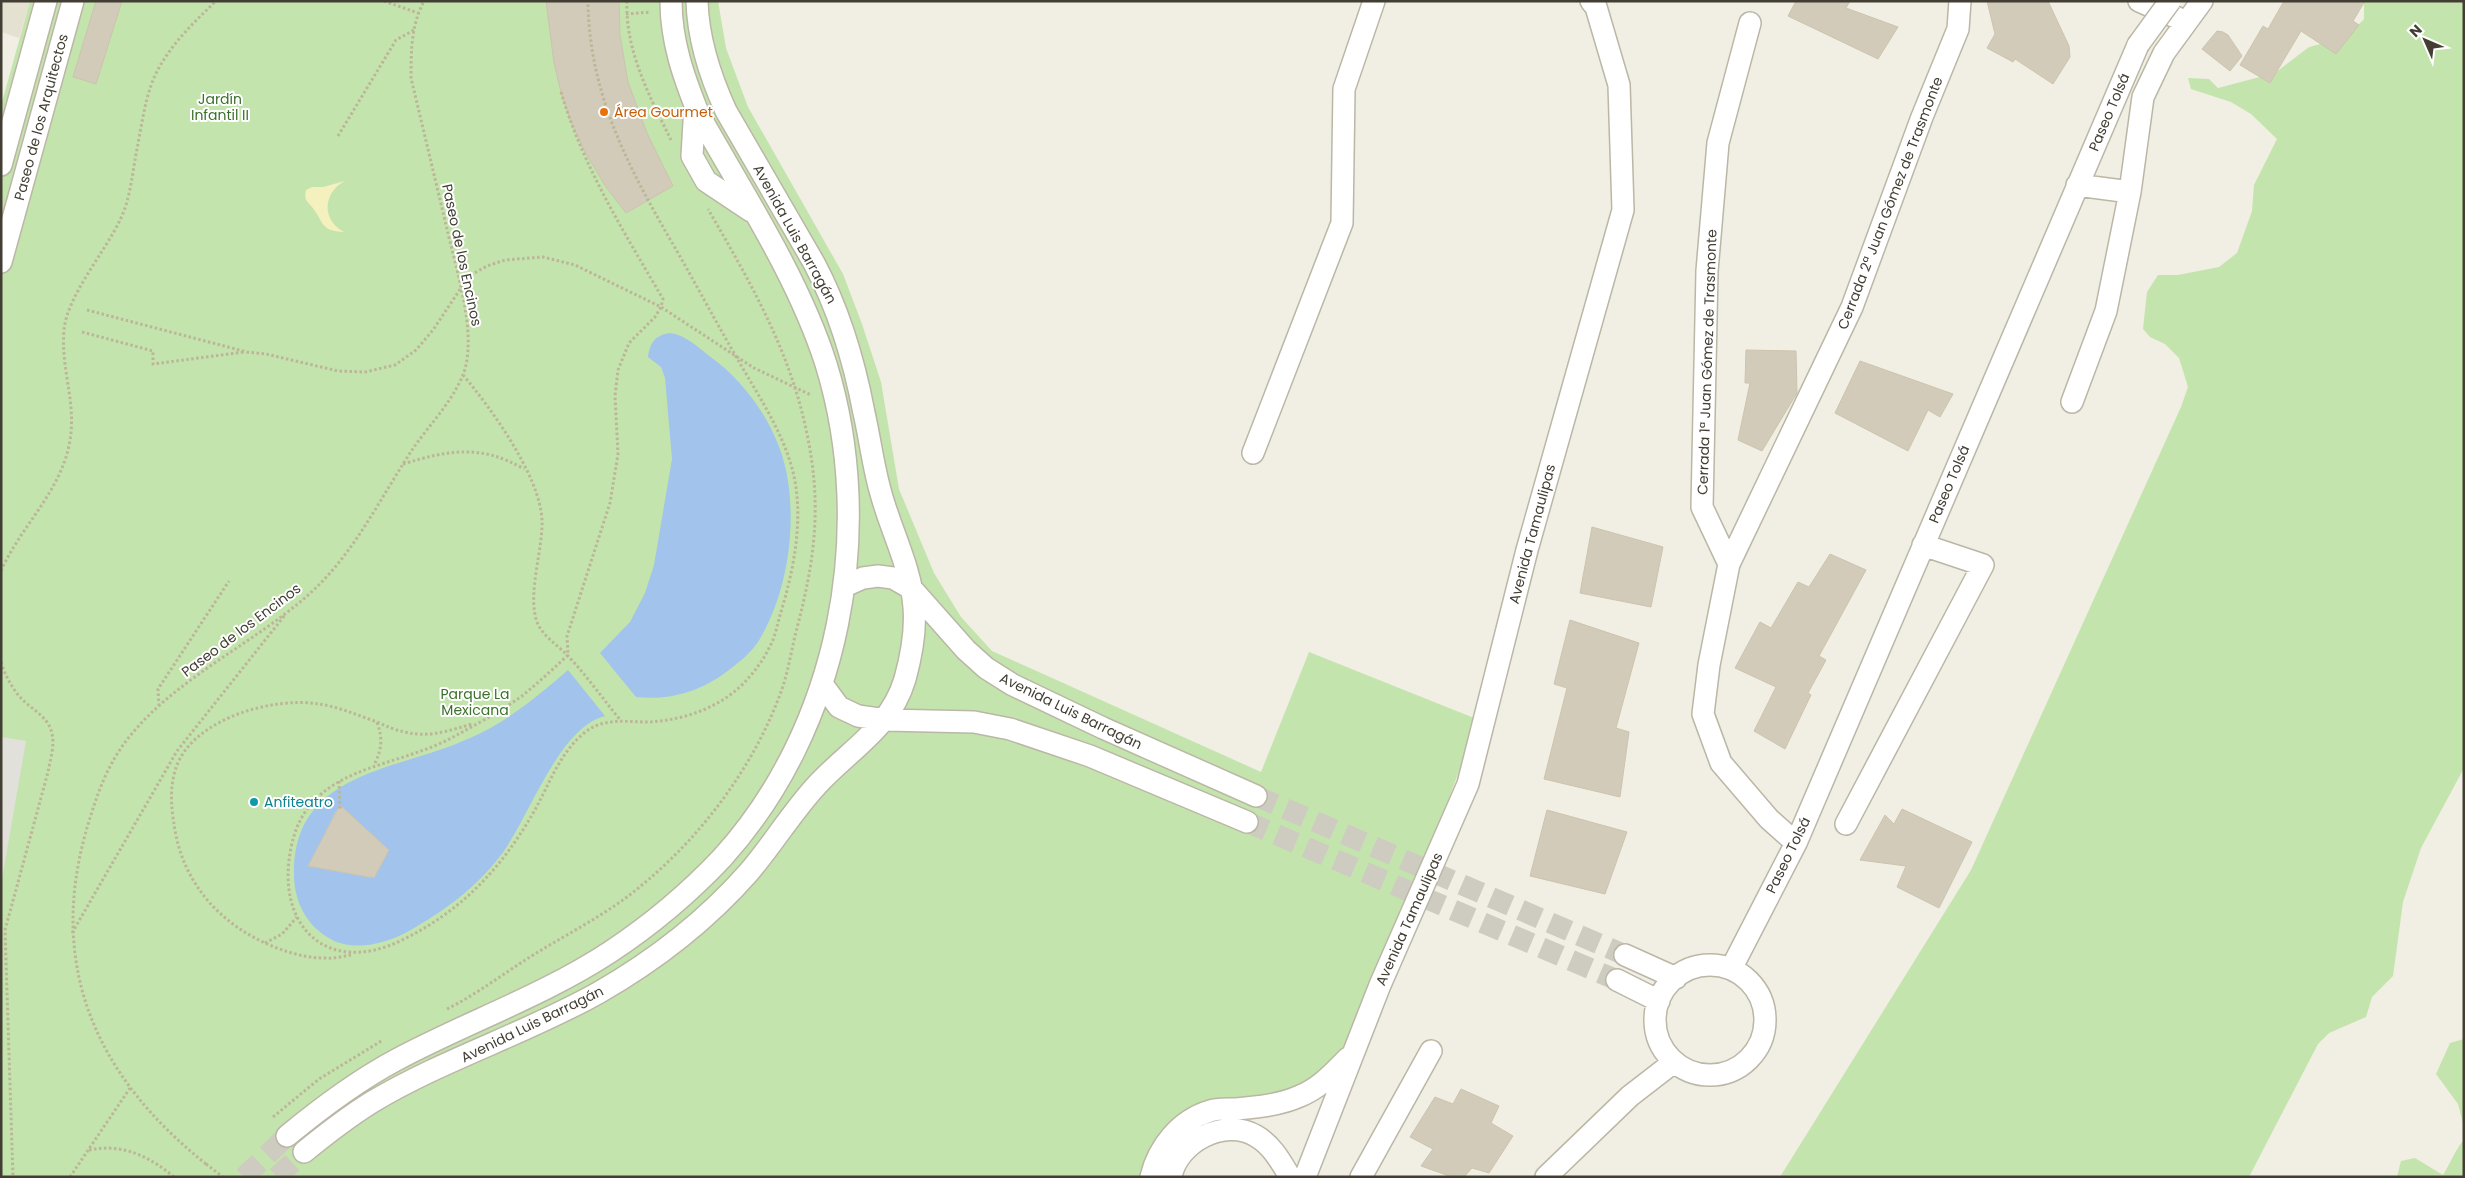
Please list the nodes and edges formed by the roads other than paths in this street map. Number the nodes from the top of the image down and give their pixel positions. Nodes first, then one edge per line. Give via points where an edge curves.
1 (73, 1) edge
2 (697, 1) edge
3 (1374, 1) edge
4 (1591, 1) edge
5 (1960, 1) edge
6 (2139, 1) edge
7 (2170, 1) edge
8 (2202, 1) edge
9 (44, 7) edge
10 (662, 7) edge
11 (67, 22) junction
12 (2187, 22) junction
13 (1750, 24) dead end
14 (1, 165) edge
15 (2077, 185) junction
16 (2130, 192) junction
17 (1, 262) edge
18 (2072, 402) dead end
19 (1253, 453) dead end
20 (1923, 545) junction
21 (1729, 564) junction
22 (845, 586) junction
23 (912, 589) junction
24 (822, 684) junction
25 (886, 720) junction
26 (1256, 796) tunnel mouth
27 (1247, 822) tunnel mouth
28 (1846, 824) dead end
29 (1796, 843) junction
30 (1625, 955) tunnel mouth
31 (1731, 968) junction
32 (1676, 978) junction
33 (1617, 980) tunnel mouth
34 (1659, 1001) junction
35 (1430, 1051) dead end
36 (1353, 1053) junction
37 (1674, 1062) junction
38 (287, 1136) tunnel mouth
39 (304, 1152) tunnel mouth
40 (1151, 1177) edge
41 (1171, 1177) edge
42 (1290, 1177) edge
43 (1305, 1177) edge
44 (1361, 1177) edge
45 (1546, 1177) edge

1 - 11 street, Paseo de los Arquitectos
2 - 23 street, Avenida Luis Barragán via 701,42 714,86 835,306 852,360 879,488
3 - 19 street via 1344,89 1342,223
4 - 36 street, Avenida Tamaulipas via 1596,7 1619,85 1623,210 1527,550 1468,784
5 - 21 street, Cerrada 2ª Juan Gómez de Trasmonte via 1958,29 1852,307
6 - 12 street
7 - 15 street, Paseo Tolsá, bridge via 2138,45
8 - 12 street
9 - 11 street
9 - 14 street, Paseo de los Arquitectos
10 - 22 street, Avenida Luis Barragán via 695,105 799,295 826,366 836,404 846,470
11 - 17 street, Paseo de los Arquitectos
12 - 16 street via 2164,53 2143,97
13 - 21 street, Cerrada 1ª Juan Gómez de Trasmonte via 1718,143 1707,270 1702,507
15 - 16 street
15 - 20 street, Paseo Tolsá
16 - 18 street via 2106,311
20 - 28 street via 1983,565
20 - 29 street, Paseo Tolsá
21 - 29 street via 1703,714 1721,763 1769,819
22 - 23 street, Avenida Luis Barragán via 878,576 893,578
22 - 24 street, Avenida Luis Barragán
23 - 25 street, Avenida Luis Barragán via 915,610 913,637 905,678 896,704
23 - 26 street, Avenida Luis Barragán via 966,650 1013,685
24 - 25 street via 839,706 849,713
24 - 38 street, Avenida Luis Barragán via 767,797 724,855 667,911 572,975 424,1045 357,1082
25 - 27 street via 974,722 1010,729 1090,756
25 - 39 street, Avenida Luis Barragán via 813,789 750,871 723,900 665,950 573,1007 375,1100
29 - 31 street, Paseo Tolsá
30 - 32 street
31 - 32 street via 1702,966
31 - 37 street via 1751,982 1763,1002 1766,1026 1758,1049 1741,1066 1719,1075 1695,1074
32 - 34 street
33 - 34 street
34 - 37 street via 1656,1028 1659,1041
35 - 44 street
36 - 40 street, Avenida Tamaulipas via 1322,1084 1300,1096 1266,1106 1210,1110 1186,1122 1168,1141 1154,1163
36 - 43 street, Avenida Tamaulipas
37 - 45 street via 1630,1096
41 - 42 street via 1183,1153 1199,1139 1215,1131 1236,1129 1255,1135 1271,1148

